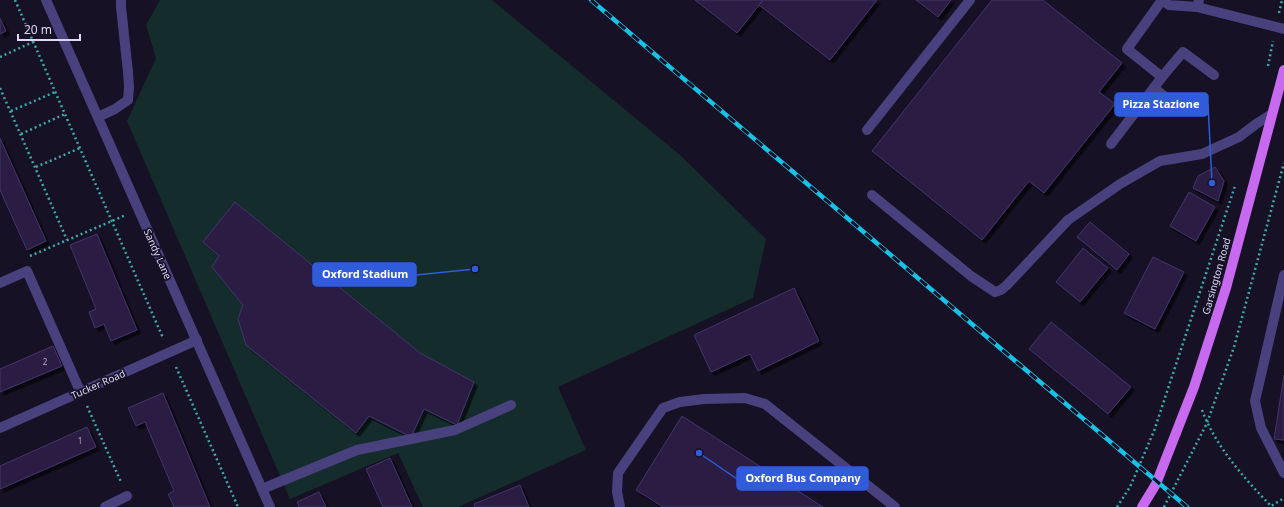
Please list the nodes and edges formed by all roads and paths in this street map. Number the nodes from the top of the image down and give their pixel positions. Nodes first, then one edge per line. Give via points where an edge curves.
1 (15, 0) edge
2 (46, 0) edge
3 (121, 0) edge
4 (970, 0) edge
5 (1162, 0) edge
6 (1198, 3) edge
7 (1280, 28) edge
8 (33, 42) junction
9 (0, 57) edge
10 (1284, 70) edge
11 (1266, 72) dead end
12 (1214, 75) dead end
13 (1162, 78) junction
14 (0, 88) edge
15 (1154, 88) junction
16 (55, 92) junction
17 (1176, 105) dead end
18 (10, 111) junction
19 (65, 114) junction
20 (1272, 114) junction
21 (98, 117) junction
22 (867, 130) dead end
23 (21, 134) junction
24 (1112, 144) dead end
25 (80, 148) junction
26 (1284, 163) edge
27 (36, 167) junction
28 (1236, 183) dead end
29 (872, 195) dead end
30 (139, 210) junction
31 (111, 221) junction
32 (67, 240) junction
33 (27, 271) junction
34 (1284, 275) edge
35 (0, 283) edge
36 (197, 340) junction
37 (1194, 387) junction
38 (80, 391) junction
39 (511, 405) dead end
40 (1207, 423) junction
41 (0, 428) edge
42 (1284, 473) edge
43 (262, 489) junction
44 (127, 496) joint
45 (1284, 498) edge
46 (104, 507) edge
47 (270, 507) edge
48 (620, 507) edge
49 (895, 507) edge
50 (1117, 507) edge
51 (1142, 507) edge
52 (1164, 507) edge

1 - 8 path
2 - 21 street, Sandy Lane
3 - 21 street via 129,79 128,100
4 - 22 street
5 - 6 street via 1169,5
5 - 13 street via 1127,49
6 - 7 street
7 - 11 path
8 - 9 path
8 - 16 path
10 - 20 main road, Garsington Road
12 - 13 street via 1183,52
13 - 15 street
14 - 18 path
15 - 17 street
15 - 24 street
16 - 18 path
16 - 19 path
18 - 23 path
19 - 23 path
19 - 25 path
20 - 29 street via 1239,137 1202,154 1160,161 1120,184 1068,220 1007,285 995,292 971,276
20 - 37 main road, Garsington Road via 1226,288
21 - 30 street, Sandy Lane
23 - 27 path
25 - 27 path
25 - 31 path
26 - 40 path via 1234,347
27 - 32 path
28 - 50 path via 1154,431 1130,487
30 - 31 path
30 - 36 street, Sandy Lane
31 - 32 path
32 - 33 path via 30,256
33 - 35 street
33 - 38 street
34 - 42 street via 1255,401 1261,428
36 - 38 street, Tucker Road
36 - 43 street, Sandy Lane
37 - 40 path
37 - 51 main road, Garsington Road via 1156,484
38 - 41 street, Tucker Road
38 - 44 path
39 - 43 street via 455,430 357,450
40 - 45 path via 1222,450 1271,506
40 - 52 path
43 - 47 street, Sandy Lane
44 - 46 street
48 - 49 street via 617,492 618,473 663,408 680,402 704,399 745,398 765,404

